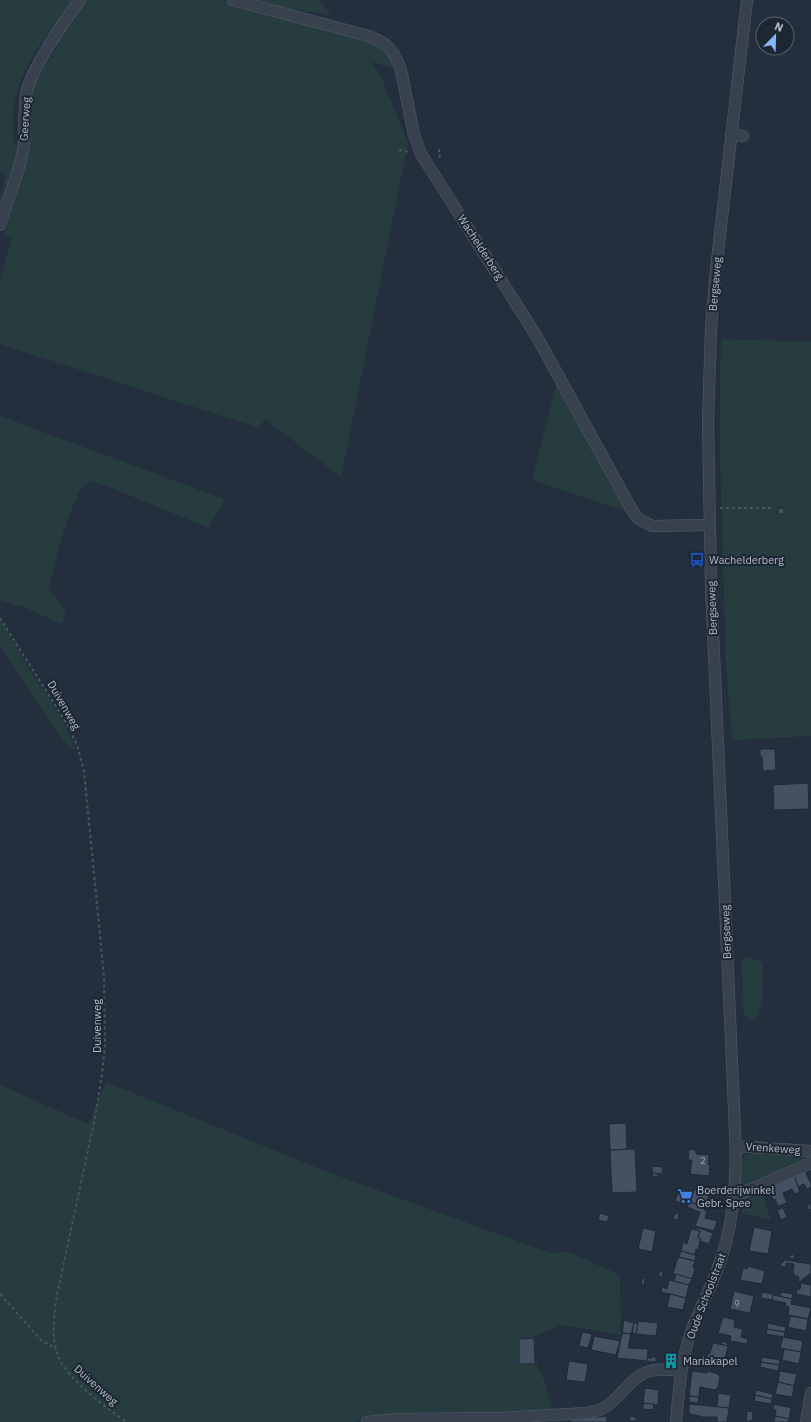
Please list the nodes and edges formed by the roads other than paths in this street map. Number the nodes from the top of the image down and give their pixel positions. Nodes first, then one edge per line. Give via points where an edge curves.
1 (80, 0) edge
2 (233, 0) edge
3 (747, 0) edge
4 (731, 134) junction
5 (743, 136) dead end
6 (0, 224) edge
7 (709, 525) junction
8 (736, 1146) junction
9 (811, 1151) edge
10 (811, 1162) edge
11 (735, 1196) junction
12 (681, 1372) junction
13 (811, 1393) edge
14 (366, 1422) edge
15 (676, 1422) edge
16 (806, 1422) edge

1 - 6 street, Geerweg via 40,61 29,84 23,149
2 - 7 street, Wachelderberg via 370,36 380,40 390,49 402,70 414,135 421,154 548,355 633,512 639,519 652,526
3 - 4 street, Bergseweg
4 - 5 street
4 - 7 street, Bergseweg via 711,328 708,422
7 - 8 street, Bergseweg
8 - 9 street, Vrenkeweg
8 - 11 street, Oude Schoolstraat
10 - 11 street, Vrenkeweg
11 - 12 street, Oude Schoolstraat via 724,1250 692,1330
12 - 14 street via 662,1370 646,1373 623,1389 608,1405 586,1413
12 - 15 street, Oude Schoolstraat
13 - 16 street

